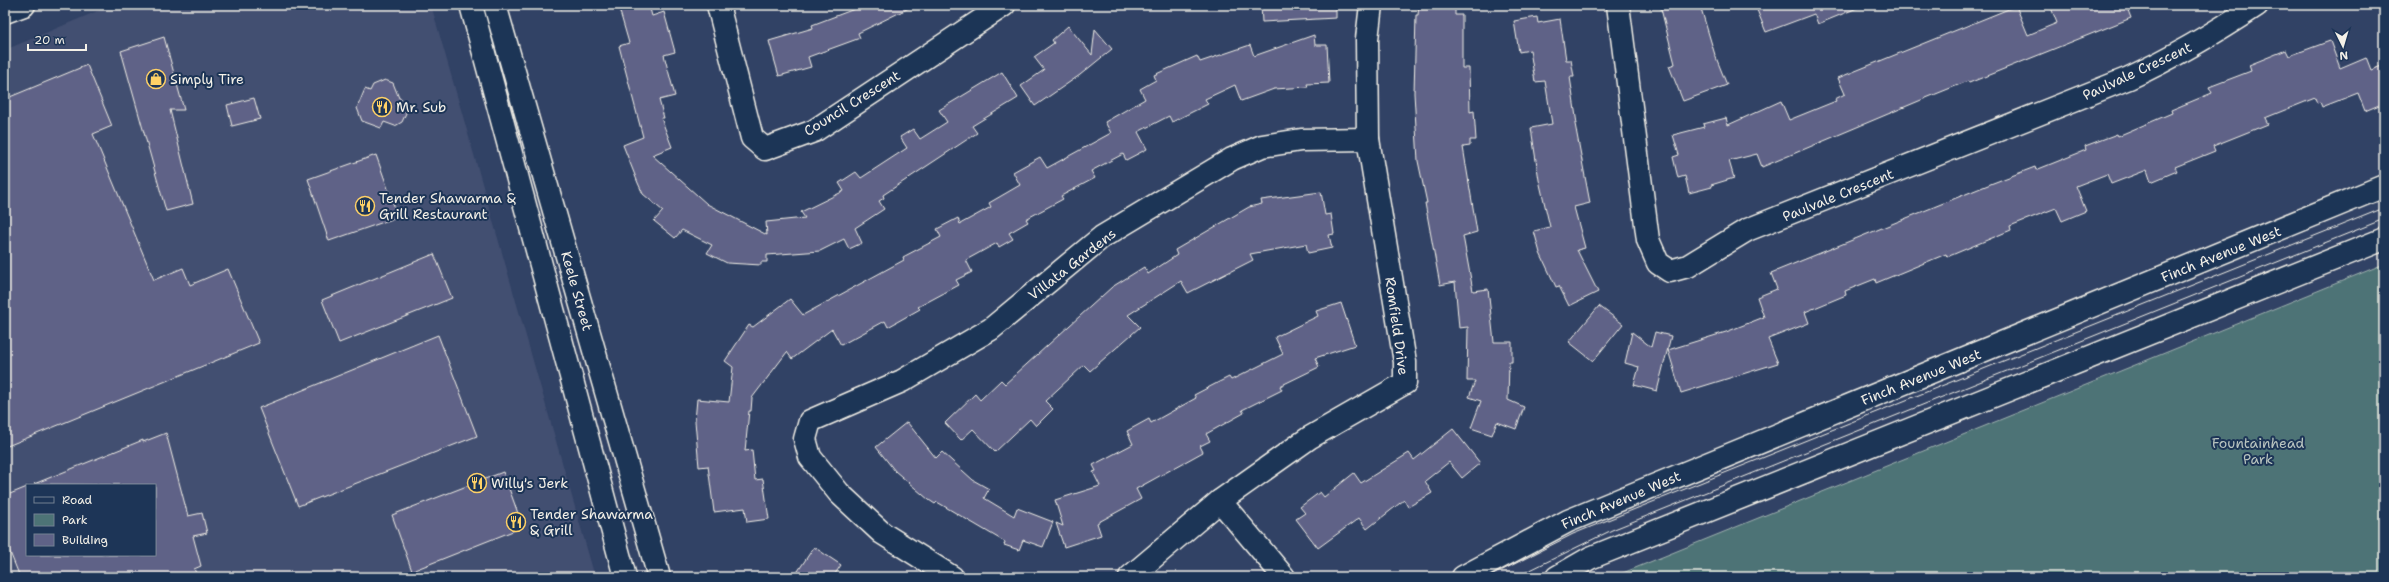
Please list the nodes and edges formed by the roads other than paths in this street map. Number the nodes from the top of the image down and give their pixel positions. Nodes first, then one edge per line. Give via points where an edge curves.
1 (24, 5) edge
2 (471, 5) edge
3 (495, 5) edge
4 (718, 5) edge
5 (1004, 5) edge
6 (1371, 5) edge
7 (1618, 5) edge
8 (2257, 5) edge
9 (5, 12) edge
10 (1368, 139) junction
11 (2384, 186) edge
12 (2384, 239) edge
13 (1220, 501) junction
14 (625, 577) edge
15 (659, 577) edge
16 (952, 577) edge
17 (1130, 577) edge
18 (1284, 577) edge
19 (1463, 577) edge
20 (1558, 577) edge

1 - 9 main road
2 - 14 main road, Keele Street
3 - 15 main road, Keele Street
4 - 5 main road, Council Crescent via 752,138 765,149 814,131
6 - 10 main road, Romfield Drive via 1367,40
7 - 8 main road, Paulvale Crescent via 1648,240 1658,262 1670,271 1688,266 1747,230 2129,78 2214,34
10 - 13 main road, Romfield Drive via 1405,362 1405,383 1309,438
10 - 16 main road, Villata Gardens via 1302,140 1262,146 1232,159 1102,237 991,329 902,380 810,421 805,438 810,457 839,493 882,533
11 - 19 main road, Finch Avenue West via 1568,521
12 - 20 main road via 1590,558
13 - 17 main road, Romfield Drive
13 - 18 main road

